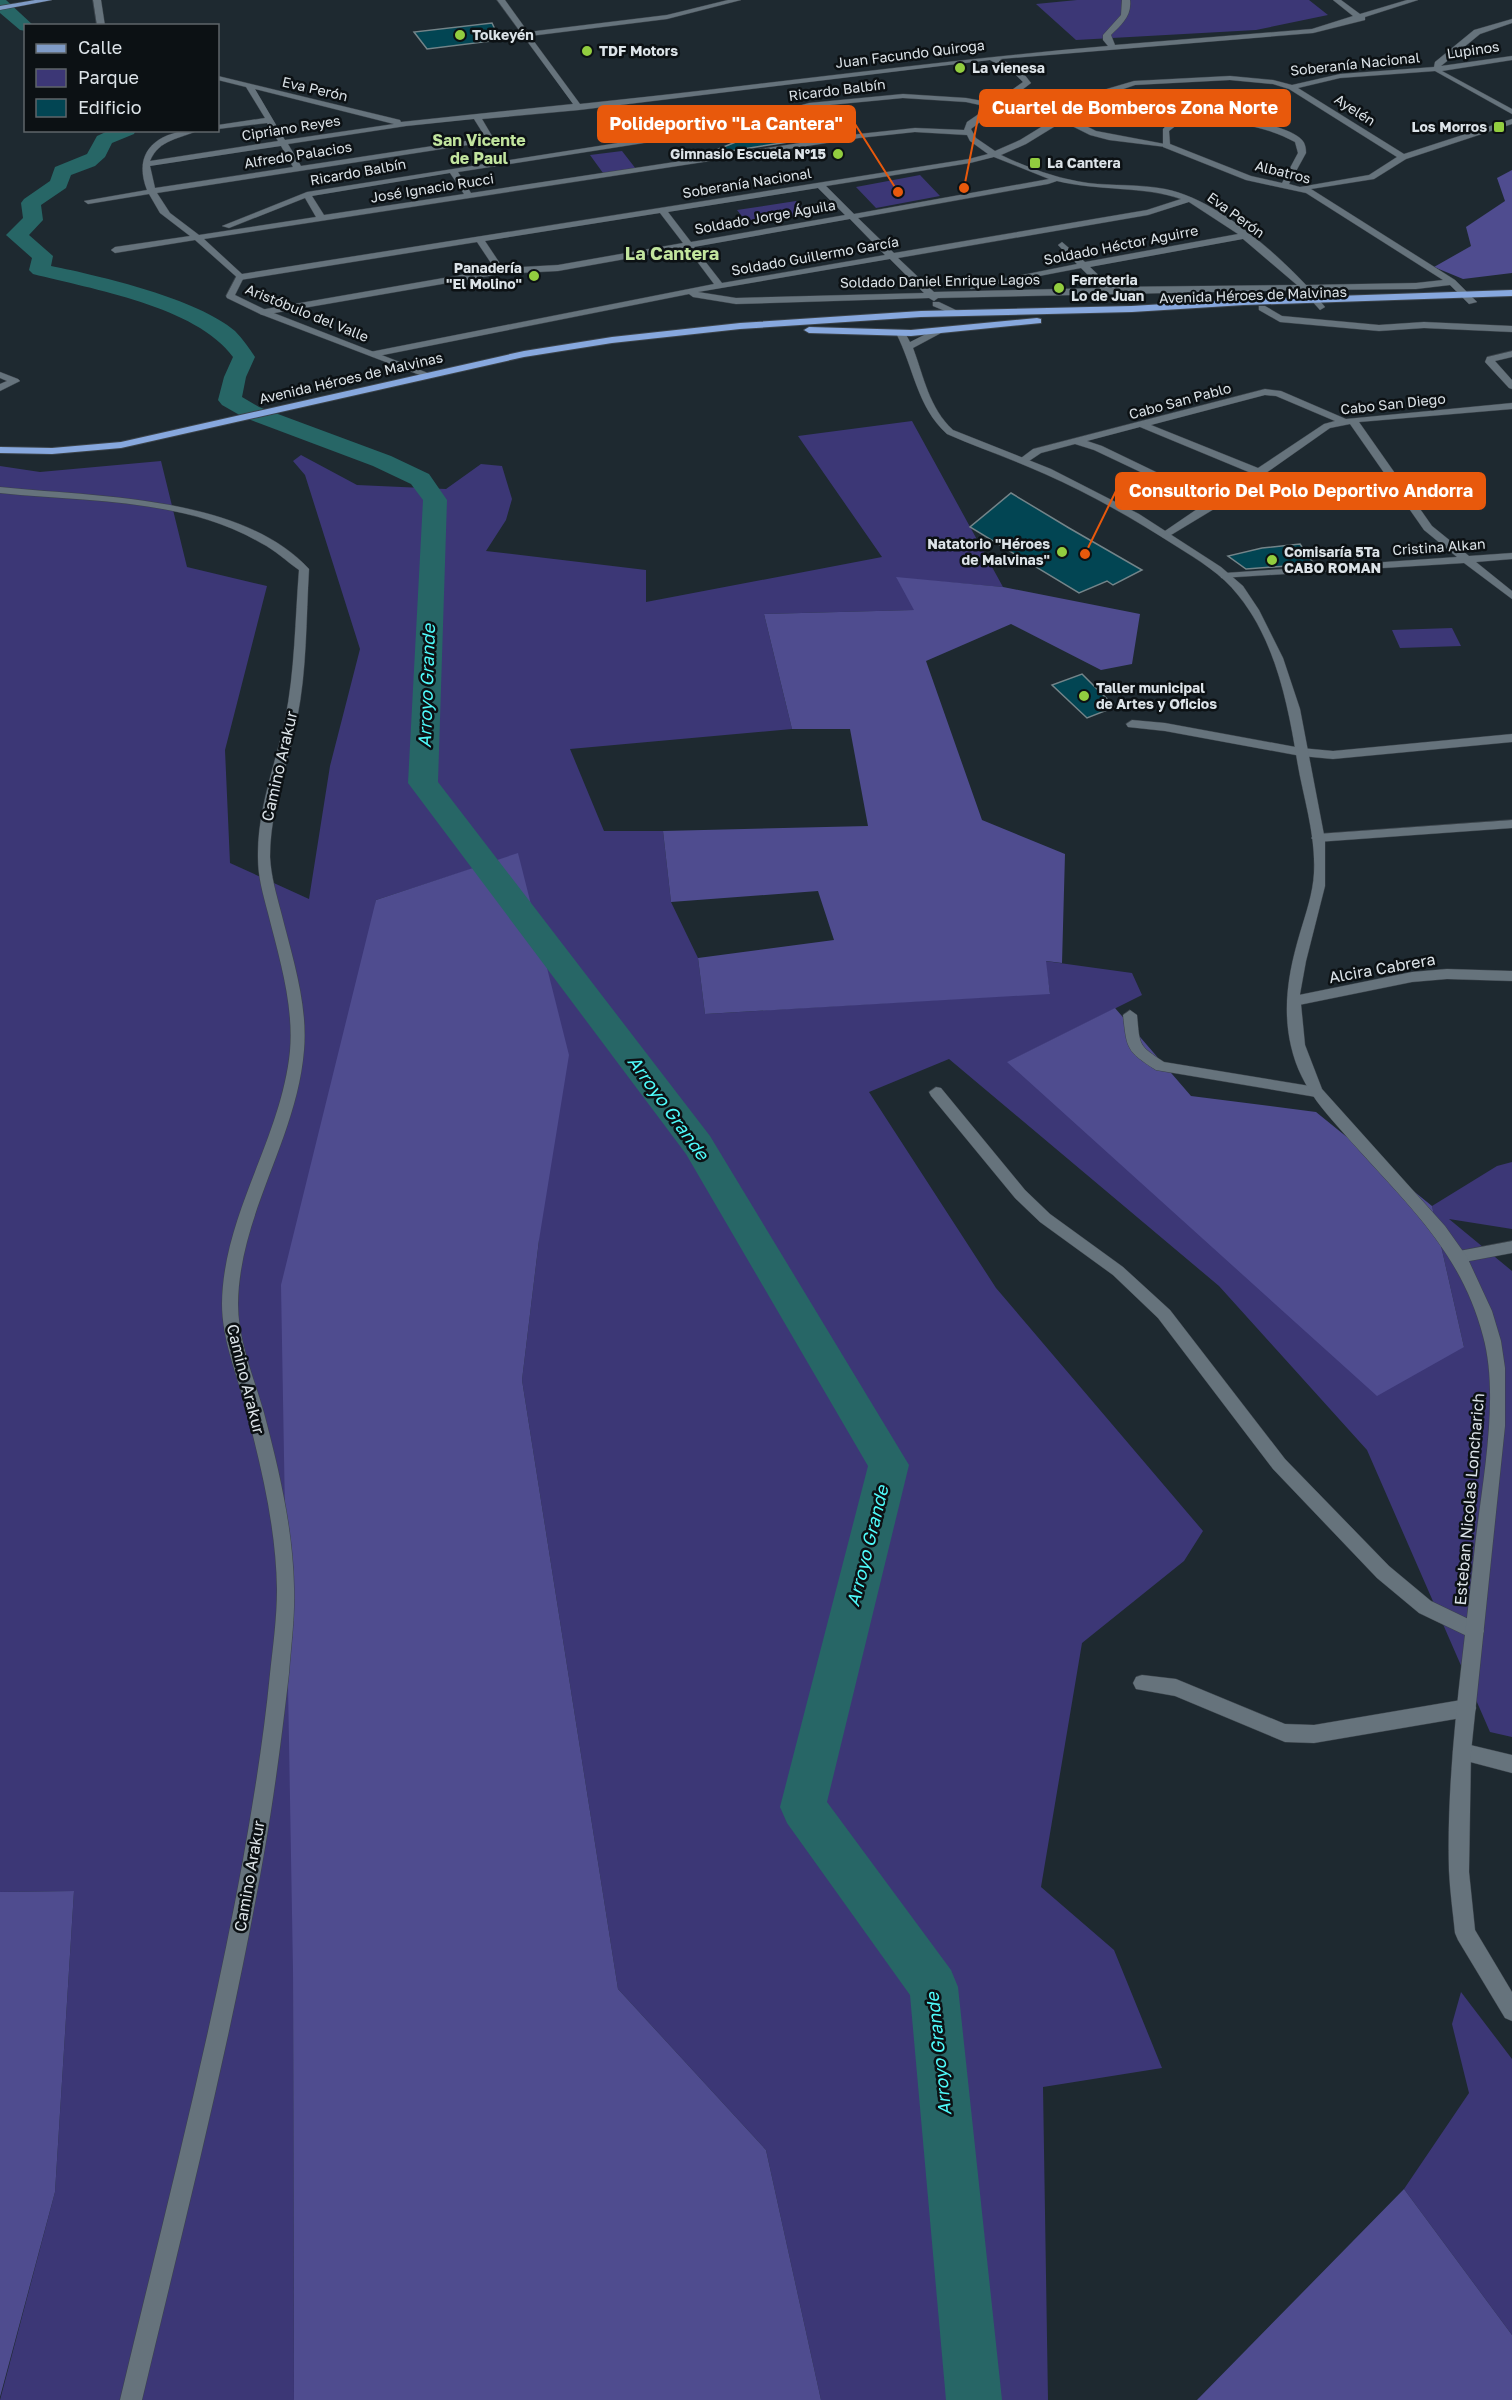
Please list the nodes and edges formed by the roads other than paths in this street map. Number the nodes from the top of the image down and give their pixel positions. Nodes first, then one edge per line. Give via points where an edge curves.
1 (48, 0) edge
2 (97, 0) edge
3 (501, 0) edge
4 (737, 0) edge
5 (1126, 0) edge
6 (1337, 0) edge
7 (1414, 0) edge
8 (0, 8) edge
9 (1362, 18) junction
10 (1512, 21) edge
11 (101, 24) edge
12 (526, 34) junction
13 (1112, 48) junction
14 (991, 58) junction
15 (1512, 58) edge
16 (1437, 69) junction
17 (219, 78) edge
18 (250, 87) junction
19 (1292, 87) junction
20 (996, 106) junction
21 (579, 108) junction
22 (1512, 112) edge
23 (477, 117) junction
24 (1063, 118) junction
25 (271, 120) junction
26 (1512, 121) edge
27 (406, 124) junction
28 (219, 127) edge
29 (186, 132) edge
30 (967, 133) junction
31 (284, 143) junction
32 (1166, 145) junction
33 (996, 154) junction
34 (1403, 157) junction
35 (145, 164) junction
36 (298, 168) junction
37 (452, 170) junction
38 (1057, 178) junction
39 (820, 185) junction
40 (1285, 185) junction
41 (1300, 189) junction
42 (152, 191) junction
43 (307, 194) junction
44 (469, 196) junction
45 (1190, 199) junction
46 (88, 201) dead end
47 (662, 210) junction
48 (853, 216) junction
49 (322, 219) junction
50 (194, 235) junction
51 (1244, 236) junction
52 (480, 239) junction
53 (688, 244) junction
54 (1062, 245) dead end
55 (115, 250) dead end
56 (892, 257) junction
57 (1083, 266) junction
58 (500, 271) junction
59 (240, 277) junction
60 (1452, 282) junction
61 (720, 286) junction
62 (1306, 287) junction
63 (1109, 290) junction
64 (684, 292) junction
65 (1512, 293) edge
66 (1470, 298) junction
67 (934, 299) junction
68 (1512, 300) edge
69 (1318, 303) junction
70 (1262, 308) junction
71 (263, 312) junction
72 (960, 313) junction
73 (921, 314) junction
74 (892, 315) junction
75 (969, 329) junction
76 (1512, 329) edge
77 (709, 330) junction
78 (901, 337) junction
79 (373, 354) junction
80 (1512, 354) edge
81 (0, 375) edge
82 (428, 375) junction
83 (1512, 386) edge
84 (0, 388) edge
85 (1512, 406) edge
86 (1347, 421) junction
87 (1143, 425) junction
88 (1076, 441) junction
89 (0, 450) edge
90 (1022, 461) junction
91 (1260, 473) junction
92 (0, 490) edge
93 (1215, 504) junction
94 (1166, 535) junction
95 (1512, 556) edge
96 (1467, 560) junction
97 (1225, 576) junction
98 (1512, 596) edge
99 (1132, 724) dead end
100 (1512, 738) edge
101 (1301, 752) junction
102 (1512, 824) edge
103 (1317, 838) junction
104 (1512, 976) edge
105 (1294, 1001) junction
106 (1130, 1015) dead end
107 (936, 1092) dead end
108 (1316, 1092) junction
109 (1512, 1247) edge
110 (1459, 1257) junction
111 (1475, 1631) junction
112 (1142, 1683) dead end
113 (1467, 1708) junction
114 (1462, 1752) junction
115 (1512, 1764) edge
116 (1512, 2011) edge
117 (130, 2400) edge

1 - 8 main road
2 - 11 street
3 - 12 street
4 - 12 street via 667,17
5 - 13 street via 1123,18 1107,35
6 - 9 street
7 - 9 street, Juan Facundo Quiroga
9 - 13 street, Juan Facundo Quiroga via 1290,34
10 - 16 street, Soberanía Nacional via 1470,36
12 - 21 street
13 - 14 street, Juan Facundo Quiroga
14 - 20 street via 1018,72 1027,83
14 - 21 street, Juan Facundo Quiroga
15 - 16 street, Lupinos
16 - 19 street, Soberanía Nacional via 1340,76
16 - 22 street
17 - 18 street, Eva Perón
18 - 25 street
18 - 27 street, Eva Perón
19 - 24 street, Soberanía Nacional via 1230,78 1134,83 1103,93
19 - 34 street, Ayelén
20 - 30 street via 970,124
20 - 37 street, Ricardo Balbín via 934,97 870,98 789,109 727,128
21 - 23 street, Juan Facundo Quiroga
23 - 27 street, Juan Facundo Quiroga
23 - 36 street, Alfredo Palacios via 488,136 481,141
24 - 32 street, Albatros via 1112,138
24 - 33 street, Soberanía Nacional
25 - 28 street
25 - 31 street
26 - 34 street
27 - 31 street, Cipriano Reyes
29 - 35 street via 156,145 149,151
30 - 33 street, Eva Perón
30 - 44 street, José Ignacio Rucci via 915,130
31 - 35 street, Cipriano Reyes
31 - 36 street
32 - 40 street, Albatros via 1249,178
32 - 40 street via 1163,139 1167,127 1191,118 1235,120 1277,131 1298,140 1302,153
33 - 38 street, Eva Perón
33 - 39 street, Soberanía Nacional
34 - 41 street via 1371,177
35 - 42 street, Aristóbulo del Valle
36 - 42 street, Alfredo Palacios
37 - 43 street, Ricardo Balbín
37 - 44 street
38 - 45 street, Eva Perón via 1086,185 1149,188
38 - 48 street, Soldado Jorge Águila
39 - 47 street, Soberanía Nacional
39 - 48 street
40 - 41 street, Albatros
41 - 60 street, Albatros via 1318,196
42 - 46 street, Alfredo Palacios
42 - 50 street, Aristóbulo del Valle via 166,214
43 - 49 street
43 - 50 street, Ricardo Balbín via 248,220
44 - 49 street, José Ignacio Rucci
45 - 51 street, Eva Perón
45 - 56 street, Soldado Guillermo García via 1148,212
47 - 52 street, Soberanía Nacional
47 - 53 street
48 - 53 street, Soldado Jorge Águila
48 - 56 street
49 - 50 street, José Ignacio Rucci
50 - 55 street, José Ignacio Rucci
50 - 59 street, Aristóbulo del Valle
51 - 57 street, Soldado Héctor Aguirre
51 - 62 street, Eva Perón
52 - 58 street
52 - 59 street, Soberanía Nacional
53 - 58 street, Soldado Jorge Águila via 558,268
53 - 61 street
54 - 57 street
56 - 61 street, Soldado Guillermo García
56 - 67 street
57 - 63 street
57 - 67 street, Soldado Héctor Aguirre
58 - 71 street, Soldado Jorge Águila
59 - 71 street, Aristóbulo del Valle via 230,297
60 - 62 street, Soldado Daniel Enrique Lagos
60 - 66 street, Albatros
61 - 64 street, Soldado Guillermo García
62 - 63 street, Soldado Daniel Enrique Lagos
62 - 69 street, Eva Perón
63 - 67 street, Soldado Daniel Enrique Lagos
64 - 67 street, Soldado Daniel Enrique Lagos via 736,301
64 - 79 street, Soldado Guillermo García
65 - 66 highway, Avenida Héroes de Malvinas
66 - 68 highway, Avenida Héroes de Malvinas
66 - 69 highway, Avenida Héroes de Malvinas
67 - 72 street
67 - 73 street via 931,310
69 - 70 highway, Avenida Héroes de Malvinas
69 - 72 highway, Avenida Héroes de Malvinas
70 - 75 highway, Avenida Héroes de Malvinas via 1068,318
70 - 76 street via 1280,319 1378,328 1424,325
71 - 79 street, Aristóbulo del Valle
72 - 73 highway, Avenida Héroes de Malvinas
72 - 75 highway via 974,321
73 - 74 highway, Avenida Héroes de Malvinas
74 - 77 highway, Avenida Héroes de Malvinas
74 - 78 highway via 885,325
75 - 78 highway, Avenida Héroes de Malvinas
77 - 78 highway, Avenida Héroes de Malvinas
77 - 82 highway, Avenida Héroes de Malvinas via 569,346
78 - 90 street, Esteban Nicolas Loncharich via 937,423
79 - 82 street, Aristóbulo del Valle
80 - 83 street via 1490,362
81 - 84 street via 15,381
82 - 89 highway, Avenida Héroes de Malvinas via 193,430 97,448 52,452
85 - 86 street, Cabo San Diego
86 - 87 street, Cabo San Pablo via 1272,392
86 - 91 street, Cabo San Diego via 1327,426
86 - 96 street via 1420,518
87 - 88 street, Cabo San Pablo
87 - 91 street
88 - 90 street, Cabo San Pablo via 1037,451
88 - 93 street
90 - 94 street, Esteban Nicolas Loncharich via 1097,496
91 - 93 street, Cabo San Diego
92 - 117 street, Camino Arakur via 192,513 261,538 304,569 296,685 265,828 266,876 291,983 297,1054 286,1105 235,1251 230,1284 232,1335 279,1516 285,1612 270,1759 234,1960
93 - 94 street, Cabo San Diego
94 - 97 street, Esteban Nicolas Loncharich
95 - 96 street, Cristina Alkan
96 - 97 street, Cristina Alkan
96 - 98 street
97 - 101 street, Esteban Nicolas Loncharich via 1244,594 1272,648 1293,708
99 - 101 street
100 - 101 street via 1333,755
101 - 103 street, Esteban Nicolas Loncharich
102 - 103 street
103 - 105 street, Esteban Nicolas Loncharich via 1320,878 1298,963
104 - 105 street, Alcira Cabrera via 1412,977
105 - 108 street, Esteban Nicolas Loncharich via 1304,1071
106 - 108 street via 1138,1052 1161,1066
107 - 111 street via 1020,1194 1045,1218 1118,1271 1164,1314 1279,1464 1383,1572 1425,1607
108 - 110 street, Esteban Nicolas Loncharich via 1440,1230
109 - 110 street
110 - 111 street, Esteban Nicolas Loncharich via 1484,1311 1497,1368 1497,1426
111 - 113 street, Esteban Nicolas Loncharich
112 - 113 street via 1176,1688 1285,1733 1314,1734
113 - 114 street, Esteban Nicolas Loncharich
114 - 115 street
114 - 116 street, Esteban Nicolas Loncharich via 1459,1872 1465,1933

